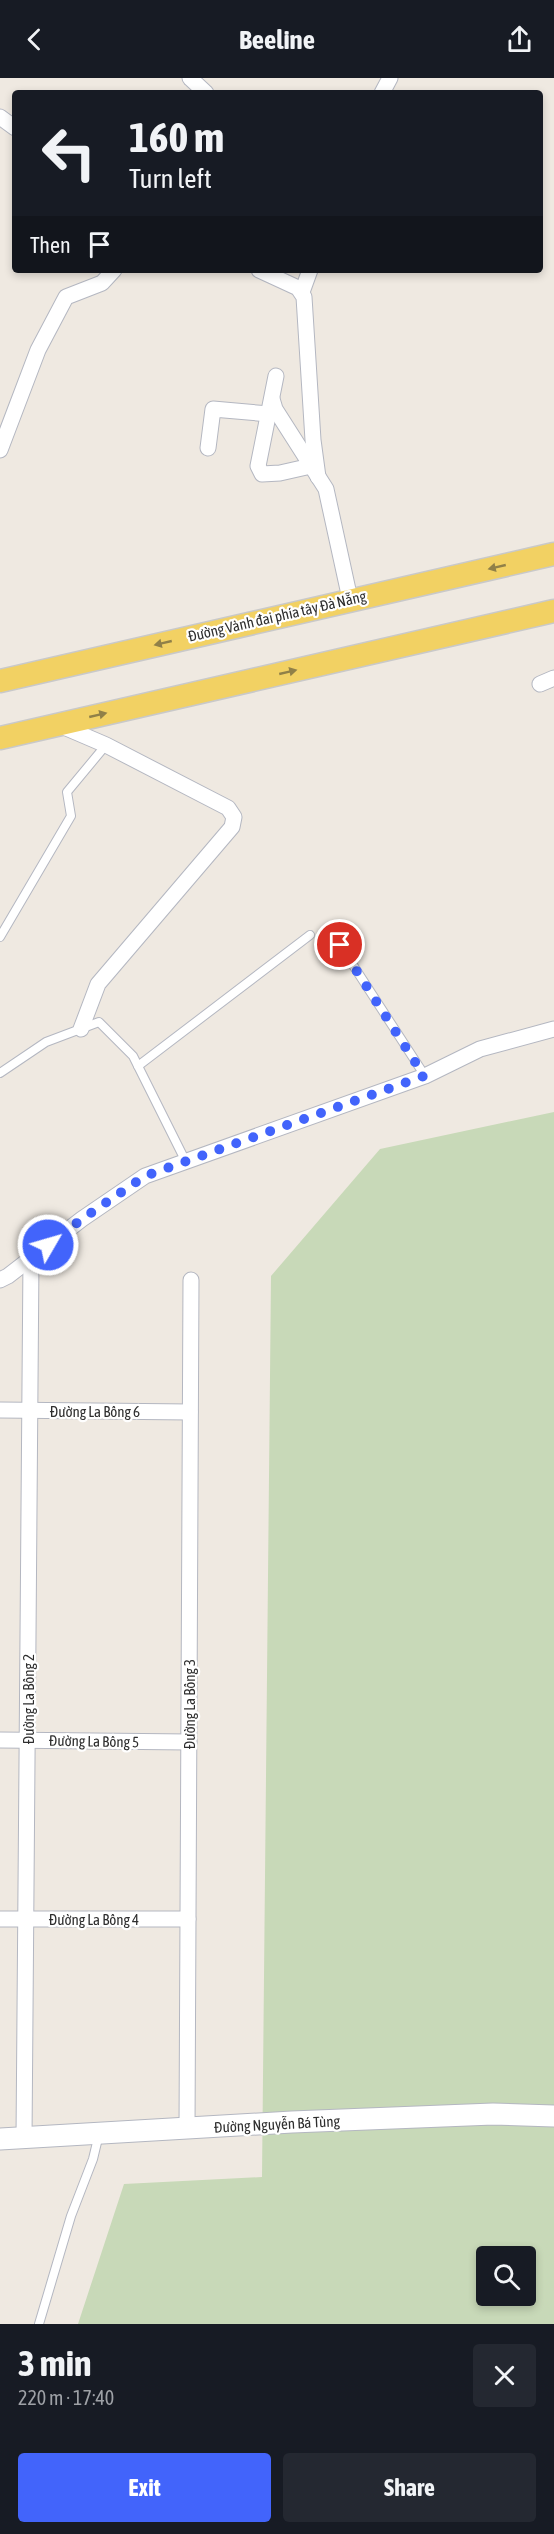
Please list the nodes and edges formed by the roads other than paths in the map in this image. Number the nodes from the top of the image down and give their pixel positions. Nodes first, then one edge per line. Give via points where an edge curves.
1 (111, 273) edge
2 (266, 273) edge
3 (309, 273) edge
4 (302, 292) junction
5 (276, 376) dead end
6 (270, 407) junction
7 (208, 448) dead end
8 (0, 450) edge
9 (314, 472) junction
10 (554, 554) edge
11 (350, 599) junction
12 (554, 611) edge
13 (0, 681) edge
14 (57, 724) junction
15 (0, 738) edge
16 (106, 745) junction
17 (310, 935) dead end
18 (0, 937) edge
19 (340, 945) dead end
20 (81, 1029) junction
21 (554, 1029) edge
22 (138, 1066) junction
23 (0, 1073) edge
24 (424, 1076) junction
25 (186, 1162) junction
26 (31, 1258) junction
27 (0, 1280) edge
28 (191, 1280) dead end
29 (0, 1410) edge
30 (30, 1410) junction
31 (190, 1412) junction
32 (0, 1740) edge
33 (27, 1740) junction
34 (189, 1742) junction
35 (0, 1919) edge
36 (26, 1919) junction
37 (188, 1919) junction
38 (554, 2116) edge
39 (187, 2128) junction
40 (99, 2134) junction
41 (0, 2139) edge
42 (24, 2139) junction
43 (39, 2324) edge

1 - 8 street via 102,282 66,297 38,350
2 - 4 street
3 - 4 street
4 - 9 street
5 - 6 street
6 - 7 street via 213,409
6 - 9 street via 275,409
6 - 9 street via 258,466 262,474
9 - 11 street via 326,489
10 -> 11 main road, Đường Vành đai phía tây Đà Nẵng
11 -> 13 main road, Đường Vành đai phía tây Đà Nẵng
14 -> 12 main road
14 - 15 main road
14 - 16 street
16 - 18 lane via 67,792 71,816
16 - 20 street via 228,808 234,821 98,984
17 - 22 lane
19 - 24 lane
20 - 22 lane via 99,1022
20 - 23 lane via 46,1042
21 - 24 street via 480,1049
22 - 25 lane
24 - 25 street
25 - 26 street via 145,1176
26 - 27 street
26 - 30 street, Đường La Bông 2
28 - 31 street, Đường La Bông 3
29 - 30 street, Đường La Bông 6
30 - 31 street, Đường La Bông 6
30 - 33 street, Đường La Bông 2
31 - 34 street, Đường La Bông 3
32 - 33 street, Đường La Bông 5
33 - 34 street, Đường La Bông 5
33 - 36 street, Đường La Bông 2
34 - 37 street, Đường La Bông 3
35 - 36 street, Đường La Bông 4
36 - 37 street, Đường La Bông 4
36 - 42 street, Đường La Bông 2
37 - 39 street, Đường La Bông 3
38 - 39 main road, Đường Nguyễn Bá Tùng
39 - 40 main road, Đường Nguyễn Bá Tùng
40 - 42 main road, Đường Nguyễn Bá Tùng
40 - 43 lane
41 - 42 main road, Đường Nguyễn Bá Tùng

